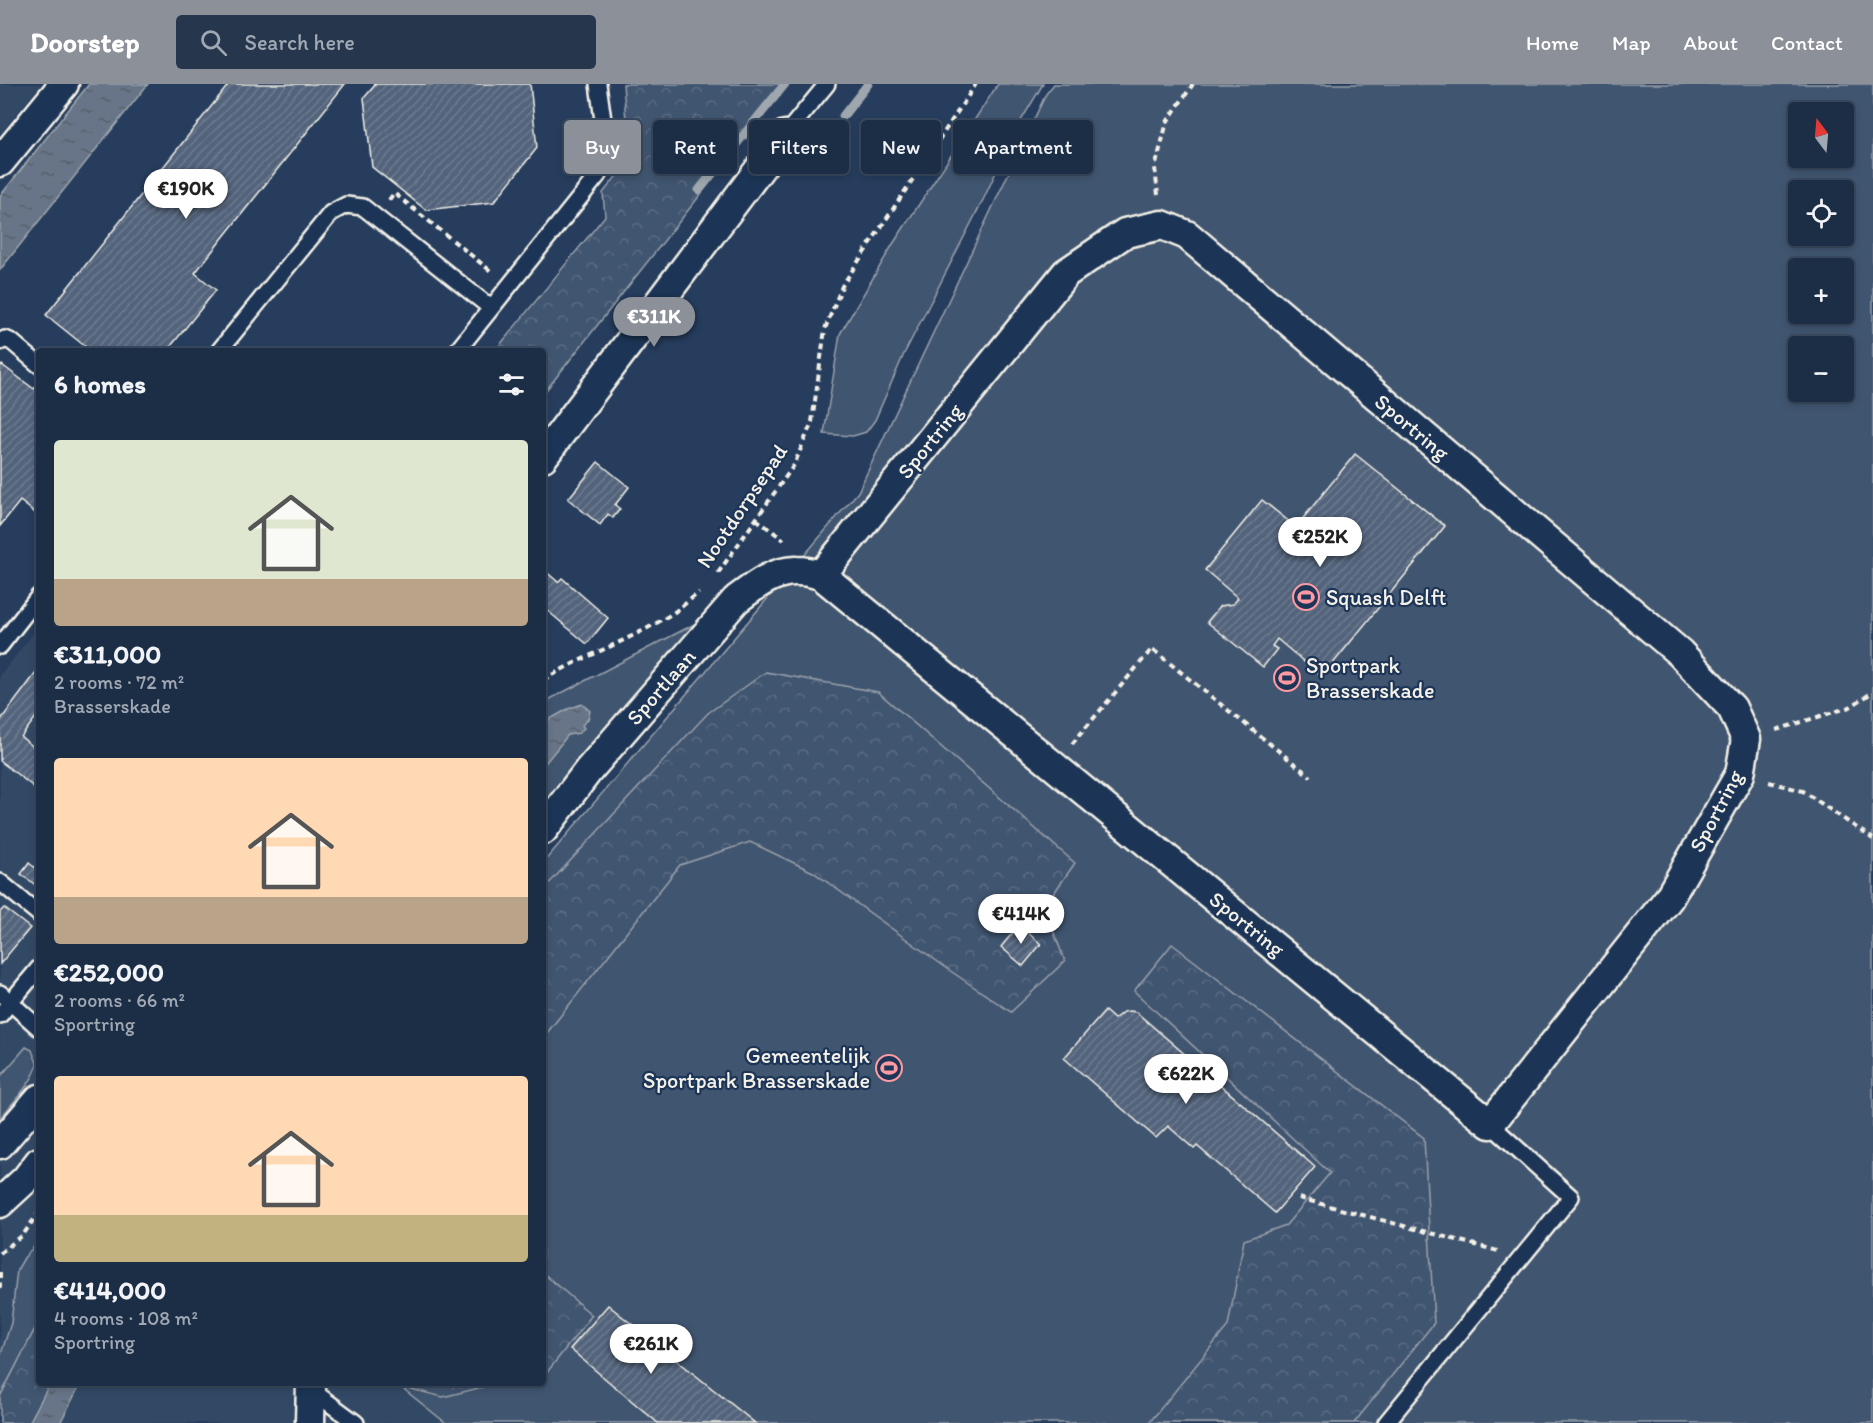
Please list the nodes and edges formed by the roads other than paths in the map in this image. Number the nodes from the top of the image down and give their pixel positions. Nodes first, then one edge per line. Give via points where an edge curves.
1 (64, 84) edge
2 (598, 84) edge
3 (827, 84) edge
4 (797, 120) edge
5 (0, 162) edge
6 (756, 174) edge
7 (491, 308) junction
8 (0, 342) edge
9 (221, 348) edge
10 (459, 348) edge
11 (36, 363) edge
12 (546, 453) edge
13 (810, 573) junction
14 (36, 600) edge
15 (0, 646) edge
16 (546, 826) edge
17 (0, 882) edge
18 (36, 912) edge
19 (36, 971) edge
20 (5, 998) edge
21 (0, 1015) edge
22 (36, 1025) edge
23 (36, 1102) edge
24 (1490, 1124) junction
25 (0, 1144) edge
26 (36, 1166) edge
27 (0, 1203) edge
28 (311, 1386) edge
29 (310, 1423) edge
30 (356, 1423) edge
31 (1386, 1423) edge

1 - 5 street
2 - 7 lane via 607,149 598,176
3 - 4 lane
6 - 12 street
7 - 9 lane via 363,207 346,206 331,213
7 - 10 lane
8 - 11 lane via 12,342
13 - 16 street, Sportlaan via 786,571 757,584 736,600 588,771
13 - 24 street, Sportring via 1054,765
13 - 24 street, Sportring via 1066,273 1125,233 1162,225 1187,235 1680,653 1732,708 1746,740 1740,774 1669,898
14 - 15 lane
17 - 18 lane
19 - 20 lane
20 - 21 lane
20 - 22 lane
23 - 25 street
24 - 31 lane via 1571,1197
26 - 27 street
28 - 29 street
28 - 30 lane

